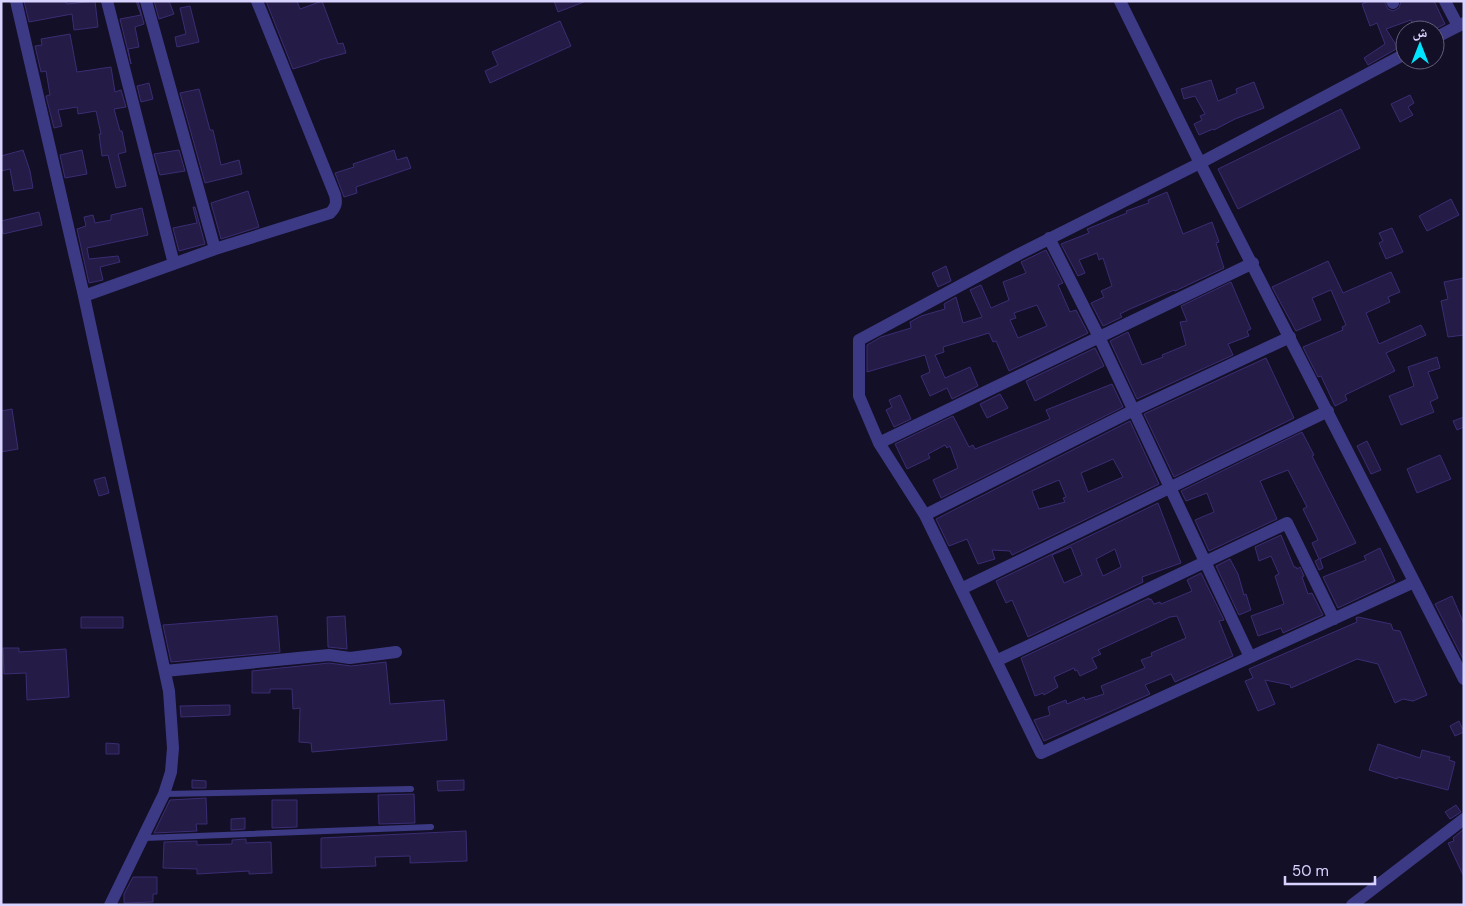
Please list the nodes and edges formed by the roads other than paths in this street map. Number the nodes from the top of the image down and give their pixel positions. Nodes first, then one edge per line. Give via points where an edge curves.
1 (16, 1) edge
2 (107, 1) edge
3 (146, 1) edge
4 (257, 1) edge
5 (1120, 1) edge
6 (1445, 1) edge
7 (1461, 25) edge
8 (1445, 33) edge
9 (1395, 59) edge
10 (1200, 163) junction
11 (1049, 238) junction
12 (215, 249) junction
13 (1253, 263) junction
14 (174, 264) junction
15 (84, 296) junction
16 (1099, 337) junction
17 (1290, 337) junction
18 (1134, 410) junction
19 (1328, 411) junction
20 (878, 442) junction
21 (1170, 488) junction
22 (924, 515) junction
23 (1205, 561) junction
24 (1414, 582) junction
25 (961, 589) junction
26 (1334, 619) junction
27 (396, 652) dead end
28 (1250, 657) junction
29 (996, 661) junction
30 (165, 671) junction
31 (1464, 680) edge
32 (411, 789) dead end
33 (164, 794) junction
34 (1464, 818) edge
35 (431, 827) dead end
36 (144, 838) junction
37 (110, 905) edge
38 (1352, 905) edge

1 - 15 street
2 - 14 street
3 - 12 street
4 - 12 street via 335,195 336,205 330,213
5 - 10 street
6 - 7 street
7 - 8 street
9 - 10 street
10 - 11 street
10 - 13 street
11 - 16 street
11 - 20 street via 859,340 859,396
12 - 14 street
13 - 16 street
13 - 17 street
14 - 15 street
15 - 30 street
16 - 18 street
16 - 20 street
17 - 18 street
17 - 19 street
18 - 21 street
18 - 22 street
19 - 21 street
19 - 24 street
20 - 22 street
21 - 23 street
21 - 25 street
22 - 25 street
23 - 26 street via 1287,523
23 - 28 street
23 - 29 street
24 - 26 street
24 - 31 street
25 - 29 street
26 - 28 street
27 - 30 street via 350,658 329,655
28 - 29 street via 1041,752
30 - 33 street via 170,692 172,748 171,772
32 - 33 lane
33 - 36 street
34 - 38 street
35 - 36 lane
36 - 37 street

